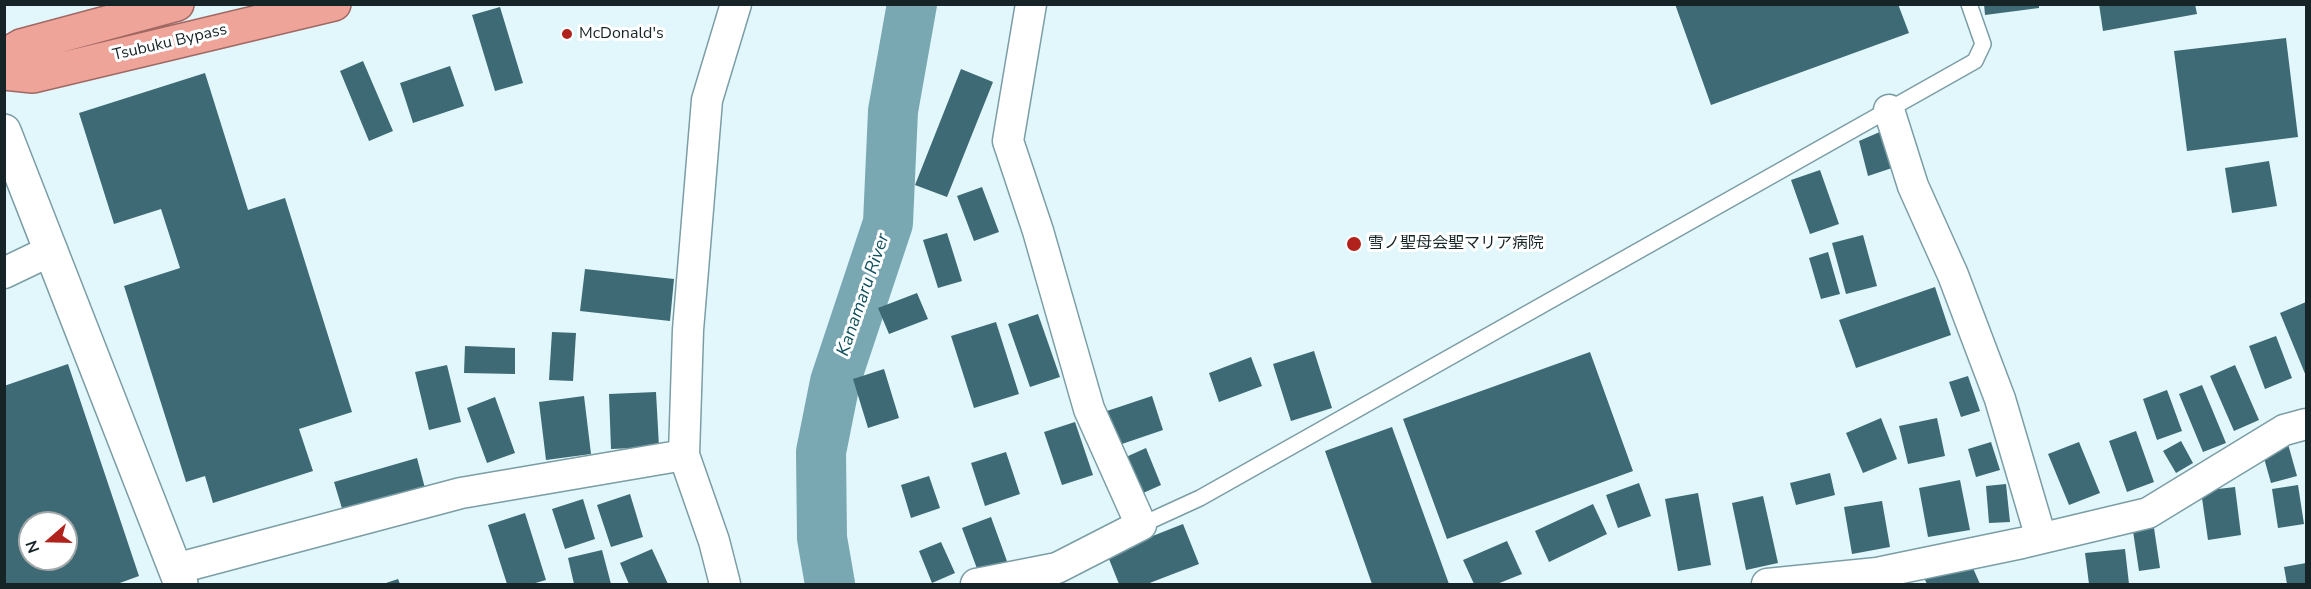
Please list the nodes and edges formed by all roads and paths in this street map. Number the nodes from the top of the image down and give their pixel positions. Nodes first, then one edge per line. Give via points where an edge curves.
1 (177, 4) edge
2 (334, 4) edge
3 (736, 4) edge
4 (1031, 4) edge
5 (1968, 4) edge
6 (4, 56) edge
7 (4, 73) edge
8 (1889, 110) junction
9 (4, 131) edge
10 (52, 250) junction
11 (4, 273) edge
12 (2307, 424) edge
13 (684, 455) junction
14 (1141, 525) junction
15 (2041, 538) junction
16 (178, 577) edge
17 (1880, 579) edge
18 (725, 585) edge
19 (976, 585) edge
20 (1767, 585) edge

1 - 6 highway, Tsubuku Bypass via 21,46
2 - 7 highway, Tsubuku Bypass via 33,76
3 - 13 street via 707,100 688,330
4 - 14 street via 1008,141 1089,409
5 - 8 lane via 1983,44 1975,62
8 - 14 lane via 1200,498
8 - 15 street via 1913,186 1953,275 2000,399
9 - 10 street
10 - 11 street
10 - 16 street
12 - 15 street via 2284,430 2148,513
13 - 16 street via 461,493
13 - 18 street
14 - 19 street via 1057,568
15 - 17 street
17 - 20 street

